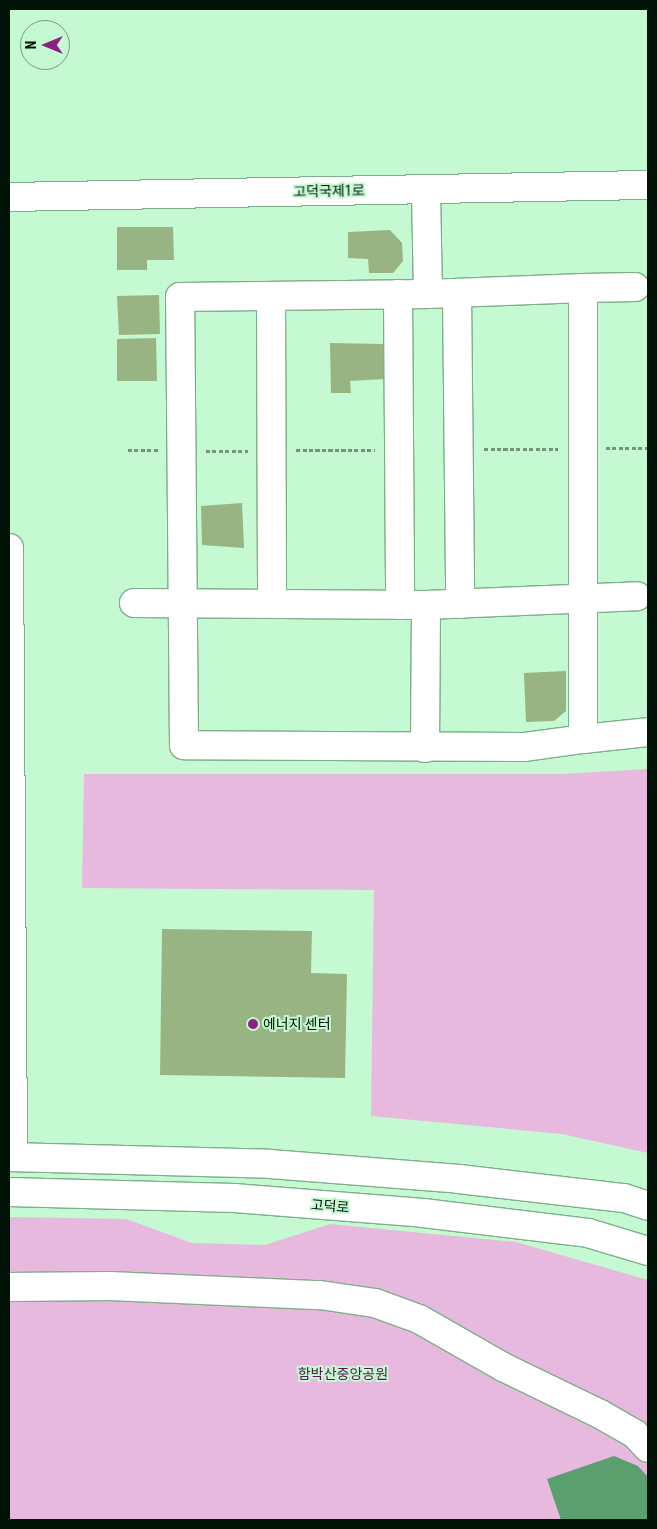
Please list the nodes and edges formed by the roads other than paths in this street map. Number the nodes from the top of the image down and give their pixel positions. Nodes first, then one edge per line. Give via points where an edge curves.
1 (648, 185) edge
2 (426, 190) junction
3 (9, 197) edge
4 (635, 286) dead end
5 (583, 288) junction
6 (398, 294) junction
7 (428, 294) junction
8 (457, 294) junction
9 (271, 296) junction
10 (9, 548) edge
11 (637, 596) dead end
12 (583, 601) junction
13 (134, 603) dead end
14 (183, 603) junction
15 (272, 604) junction
16 (460, 604) junction
17 (413, 605) junction
18 (648, 732) edge
19 (583, 740) junction
20 (425, 748) junction
21 (11, 1157) edge
22 (9, 1192) edge
23 (648, 1206) edge
24 (648, 1251) edge
25 (9, 1287) edge
26 (648, 1448) edge

1 - 2 street, 고덕국제1로
2 - 3 street, 고덕국제1로
2 - 7 street
4 - 5 street
5 - 8 street
5 - 12 street
6 - 7 street
6 - 9 street
6 - 17 street
7 - 8 street
8 - 16 street
9 - 14 street via 180,297
9 - 15 street
10 - 21 street
11 - 12 street
12 - 16 street
12 - 19 street
13 - 14 street
14 - 15 street
14 - 20 street via 184,745
15 - 17 street
16 - 17 street
17 - 20 street
18 - 19 street
19 - 20 street via 524,747
21 - 23 street via 310,1167 459,1179 624,1198
22 - 24 street, 고덕로 via 234,1198 423,1213 588,1233
25 - 26 street via 110,1286 320,1295 375,1303 419,1319 503,1367 600,1414 635,1434

